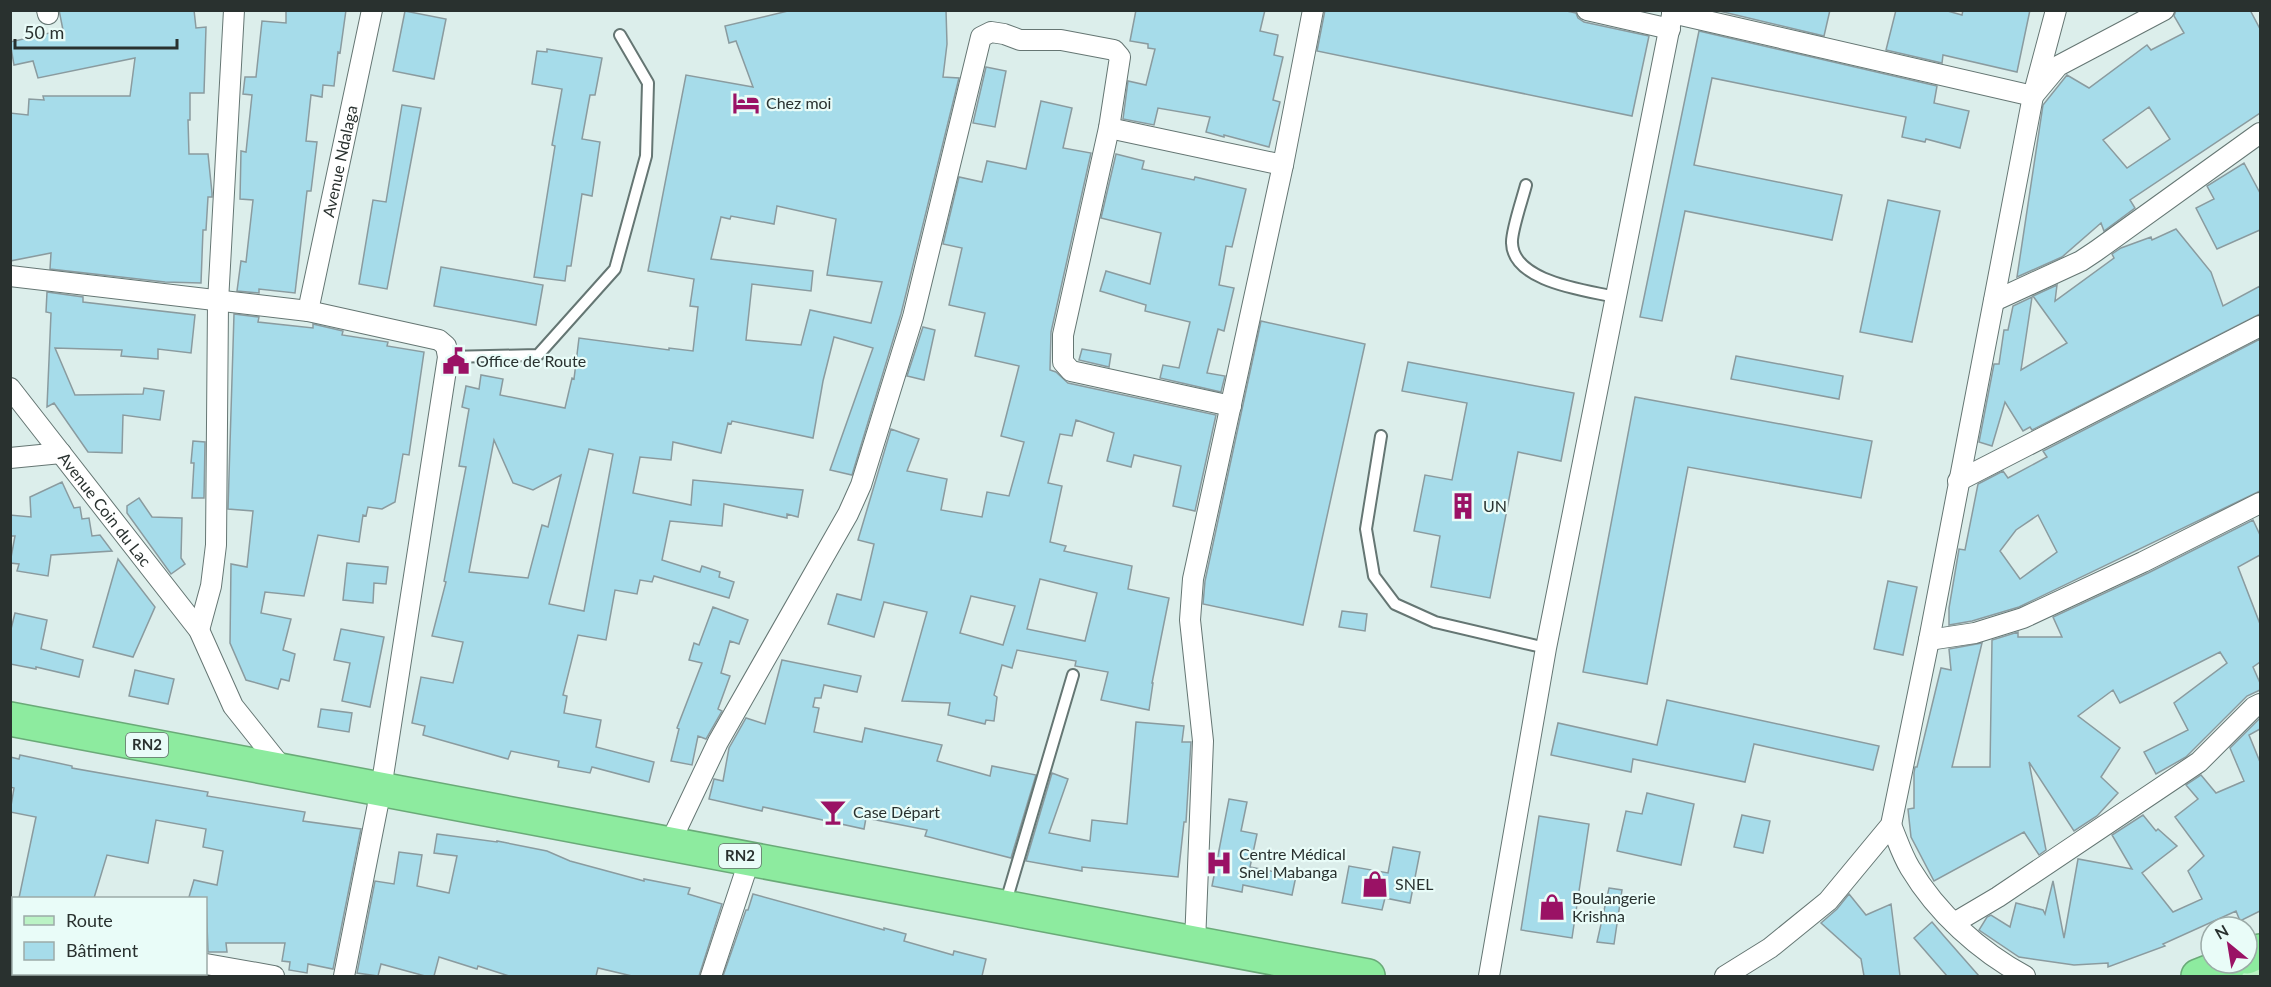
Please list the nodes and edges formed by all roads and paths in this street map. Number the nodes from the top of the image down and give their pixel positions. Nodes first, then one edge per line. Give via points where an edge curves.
1 (234, 10) edge
2 (372, 10) edge
3 (1313, 10) edge
4 (1587, 10) edge
5 (2056, 10) edge
6 (2164, 10) edge
7 (1672, 18) edge
8 (620, 35) dead end
9 (2033, 96) junction
10 (1109, 128) junction
11 (2260, 133) edge
12 (1283, 165) junction
13 (1526, 185) dead end
14 (10, 276) edge
15 (1615, 297) junction
16 (1994, 301) junction
17 (218, 302) junction
18 (308, 311) junction
19 (2260, 326) edge
20 (448, 357) junction
21 (10, 388) edge
22 (1232, 406) junction
23 (1381, 436) dead end
24 (61, 453) junction
25 (10, 458) edge
26 (1958, 481) junction
27 (2260, 503) edge
28 (199, 630) junction
29 (1929, 640) junction
30 (1546, 648) junction
31 (1073, 675) dead end
32 (2260, 704) edge
33 (10, 719) edge
34 (284, 770) junction
35 (381, 789) junction
36 (1891, 825) junction
37 (670, 843) junction
38 (750, 858) junction
39 (1004, 908) junction
40 (1954, 923) junction
41 (1196, 943) junction
42 (207, 964) edge
43 (274, 976) edge
44 (344, 976) edge
45 (711, 976) edge
46 (1368, 976) edge
47 (1489, 976) edge
48 (1725, 976) edge
49 (2025, 976) edge

1 - 17 street
2 - 18 street, Avenue Ndalaga
3 - 12 street
4 - 7 street
5 - 9 street
6 - 9 street via 2058,66
7 - 9 street
7 - 15 street
8 - 20 lane via 648,82 646,156 615,269 538,355
9 - 16 street
10 - 12 street
10 - 22 street via 1063,335 1063,362 1071,371
10 - 37 street via 1120,64 1114,50 1061,40 1020,40 991,32 981,37 913,317 861,485 717,742
11 - 16 street via 2088,256
12 - 22 street
13 - 15 lane via 1512,243 1519,262 1539,278
14 - 17 street
15 - 30 street
16 - 26 street
17 - 18 street
17 - 28 street via 216,544 211,586
18 - 20 street via 439,340 446,346
19 - 26 street
20 - 35 street
21 - 24 street, Avenue Coin du Lac
22 - 41 street via 1192,579 1190,620 1203,741
23 - 30 lane via 1366,529 1374,576 1395,604 1435,622
24 - 25 street
24 - 28 street, Avenue Coin du Lac
26 - 29 street
27 - 29 street via 2023,618 1975,633
28 - 34 street, Avenue Coin du Lac via 233,706
29 - 36 street
30 - 47 street
31 - 39 lane
32 - 40 street via 2199,762
33 - 34 highway, RN2
34 - 35 highway, RN2
35 - 37 highway, RN2
35 - 44 street
36 - 40 street via 1909,867
36 - 48 street via 1827,901 1770,948
37 - 38 highway, RN2
38 - 39 highway, RN2
38 - 45 street
39 - 41 highway, RN2
40 - 49 street via 1984,950
41 - 46 highway, RN2
42 - 43 street

